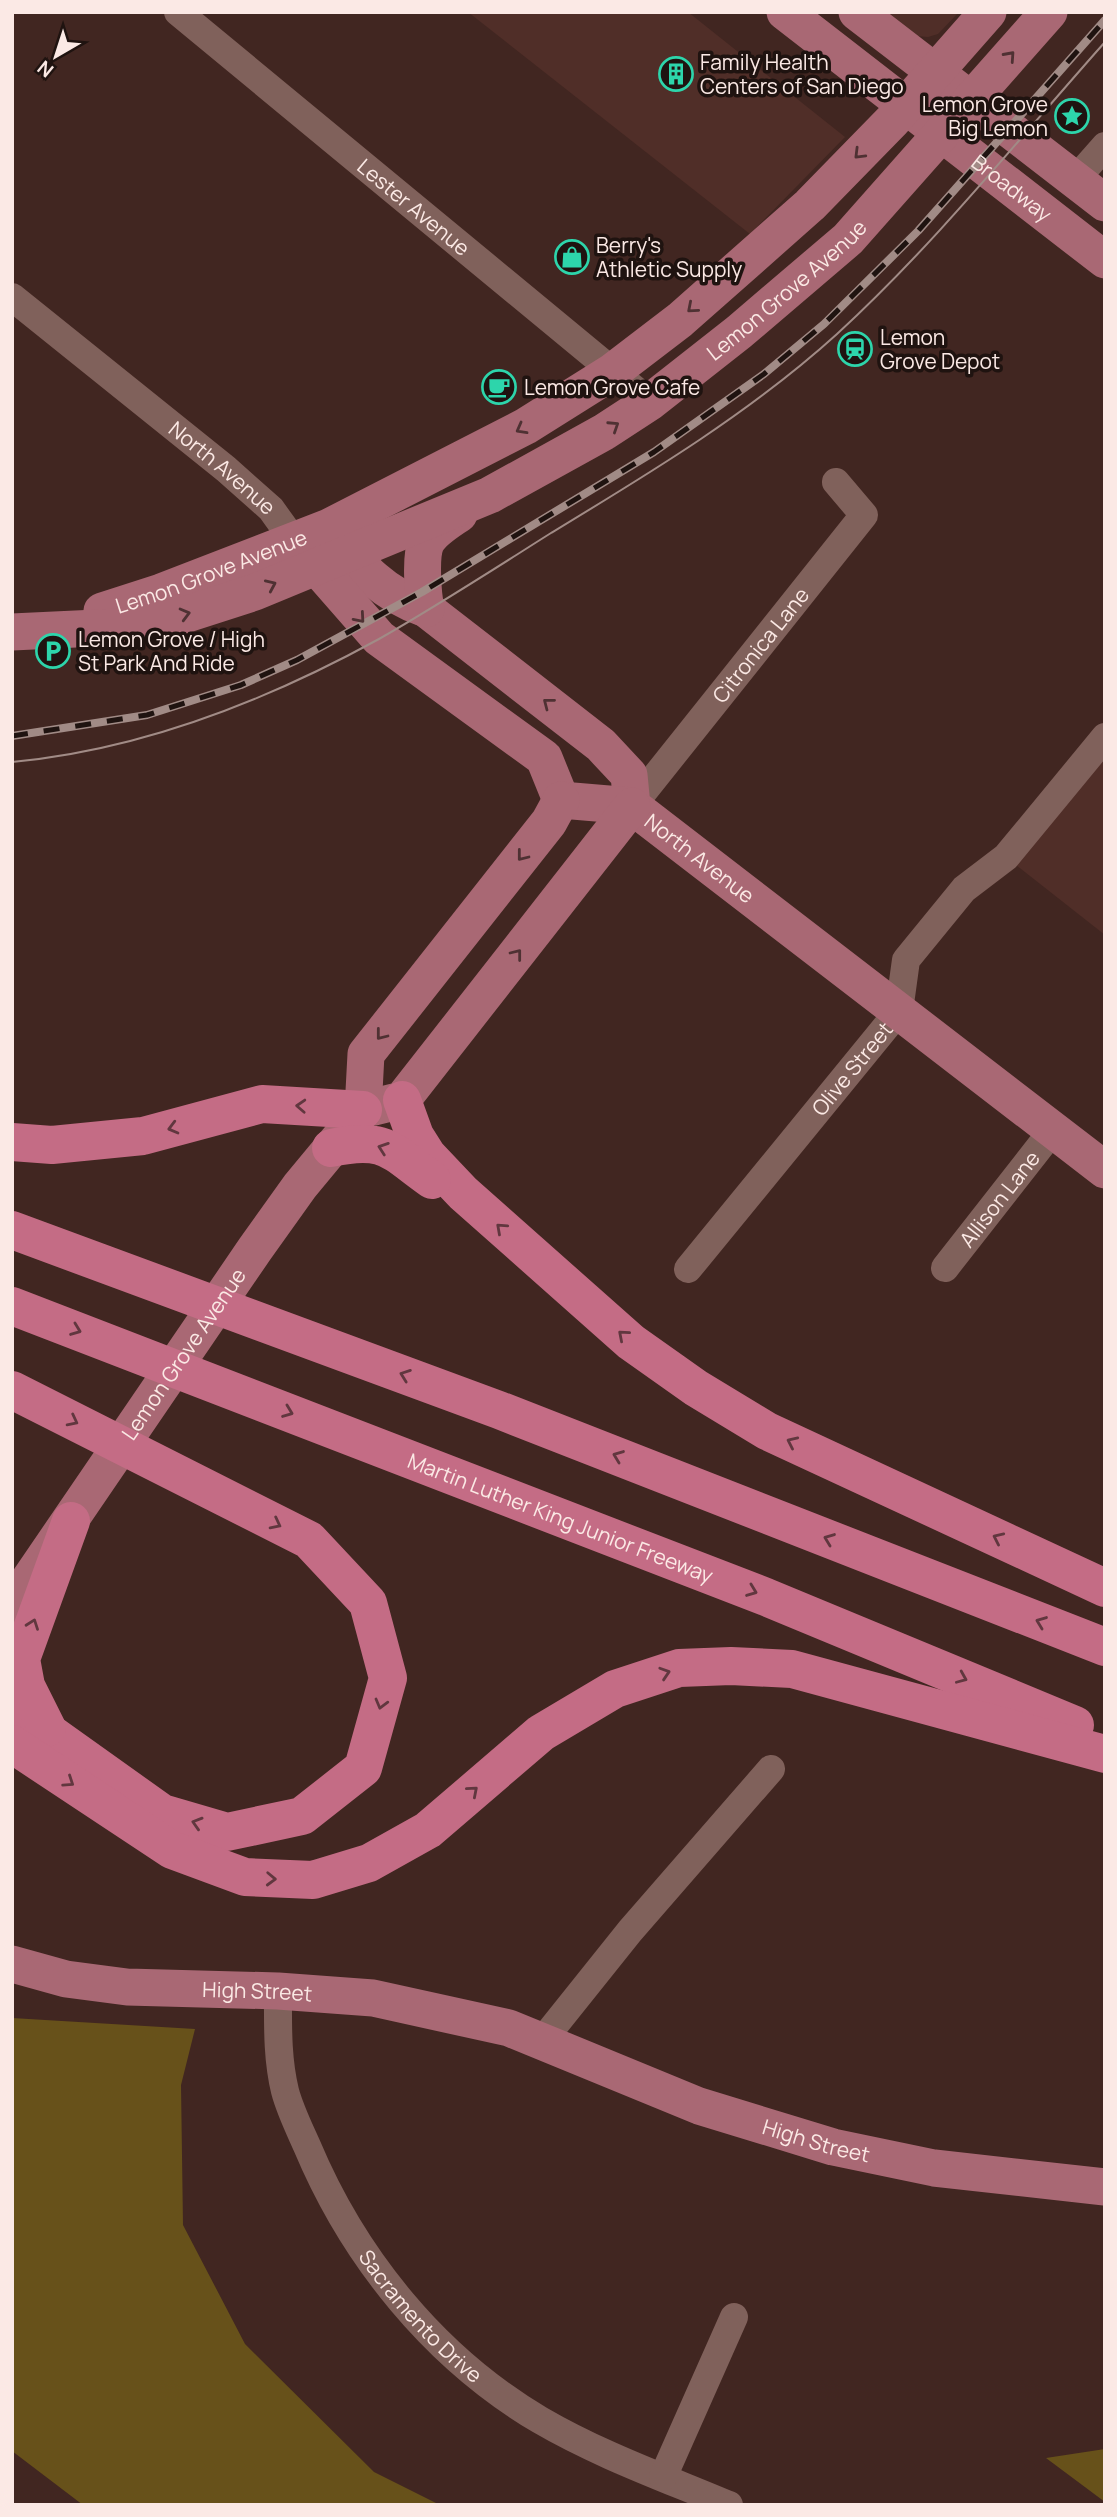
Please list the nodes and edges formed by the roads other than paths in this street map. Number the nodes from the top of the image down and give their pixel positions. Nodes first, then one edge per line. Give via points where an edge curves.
1 (178, 12) edge
2 (785, 12) edge
3 (857, 12) edge
4 (988, 12) edge
5 (1049, 12) edge
6 (935, 72) junction
7 (971, 100) junction
8 (907, 105) junction
9 (942, 132) junction
10 (1105, 146) edge
11 (1075, 180) junction
12 (1105, 203) edge
13 (1105, 260) edge
14 (12, 297) edge
15 (612, 372) junction
16 (650, 402) junction
17 (836, 482) dead end
18 (489, 495) junction
19 (322, 547) junction
20 (426, 610) junction
21 (28, 631) edge
22 (1105, 737) edge
23 (561, 800) junction
24 (632, 806) junction
25 (450, 948) junction
26 (475, 1008) junction
27 (898, 1011) junction
28 (402, 1100) junction
29 (363, 1110) junction
30 (1053, 1130) junction
31 (12, 1142) edge
32 (331, 1148) junction
33 (1105, 1170) edge
34 (463, 1194) junction
35 (12, 1230) edge
36 (944, 1268) dead end
37 (688, 1269) dead end
38 (12, 1306) edge
39 (12, 1390) edge
40 (71, 1521) junction
41 (1105, 1588) edge
42 (12, 1605) edge
43 (1105, 1647) edge
44 (12, 1706) edge
45 (50, 1733) junction
46 (1105, 1737) edge
47 (12, 1744) edge
48 (1105, 1754) edge
49 (771, 1769) dead end
50 (12, 1964) edge
51 (278, 1991) junction
52 (542, 2041) junction
53 (1105, 2187) edge
54 (734, 2317) dead end
55 (663, 2477) junction
56 (729, 2505) edge

1 - 15 street, Lester Avenue
2 - 8 main road, Broadway
3 - 6 main road
4 - 6 main road, Lemon Grove Avenue
7 -> 5 main road, Lemon Grove Avenue
6 - 7 main road
6 - 8 main road, Lemon Grove Avenue
7 - 9 main road, Lemon Grove Avenue
7 - 11 main road
8 - 9 main road, Broadway
8 -> 15 main road, Lemon Grove Avenue via 810,205 680,320
9 - 13 main road, Broadway
9 - 16 main road, Lemon Grove Avenue via 848,239
10 - 11 street
11 - 12 main road
14 - 19 street, North Avenue
15 - 16 street, Lester Avenue
15 -> 19 main road, Lemon Grove Avenue
18 -> 16 main road, Lemon Grove Avenue
17 - 24 street, Citronica Lane via 864,515
18 - 19 main road, Lemon Grove Avenue
18 - 20 main road via 443,525 426,544 422,592
19 - 20 main road, North Avenue via 402,601
19 - 21 main road, Lemon Grove Avenue
19 -> 23 main road, North Avenue via 379,638 544,758
24 -> 20 main road, North Avenue via 629,775 601,745
22 - 27 street, Olive Street via 1006,857 964,889 906,960
23 - 24 main road
23 -> 25 main road via 549,822
26 -> 24 main road
24 - 27 main road, North Avenue
25 - 26 main road
25 -> 29 main road via 366,1054
26 - 28 main road
27 - 30 main road, North Avenue
27 - 37 street, Olive Street
28 - 29 main road
28 - 34 highway via 415,1136
29 -> 31 highway via 262,1104 143,1136 52,1145
29 - 32 main road, Lemon Grove Avenue
30 - 33 main road, North Avenue
30 - 36 street, Allison Lane
34 -> 32 highway via 442,1186 392,1149 373,1144
32 - 40 main road, Lemon Grove Avenue via 255,1249
41 -> 34 highway via 767,1431 696,1388 631,1342
43 -> 35 highway via 512,1415
38 -> 46 highway, Martin Luther King Junior Freeway via 766,1597
39 -> 45 highway via 309,1540 368,1603 388,1678 363,1768 302,1816 227,1832 162,1813
40 - 42 main road, Lemon Grove Avenue
45 -> 40 highway via 26,1686 21,1658
44 - 45 highway
47 -> 48 highway via 172,1850 245,1877 313,1880 369,1863 428,1830 541,1733 615,1689 680,1668 792,1669
49 - 52 street via 630,1931
50 - 51 main road, High Street via 66,1979 127,1987
51 - 52 main road, High Street via 373,1998 509,2028
51 - 55 street, Sacramento Drive via 278,2057 286,2093 319,2175 381,2277 436,2339 502,2394 575,2440
52 - 53 main road, High Street via 699,2106 834,2147 934,2168
54 - 55 street
55 - 56 street, Sacramento Drive

